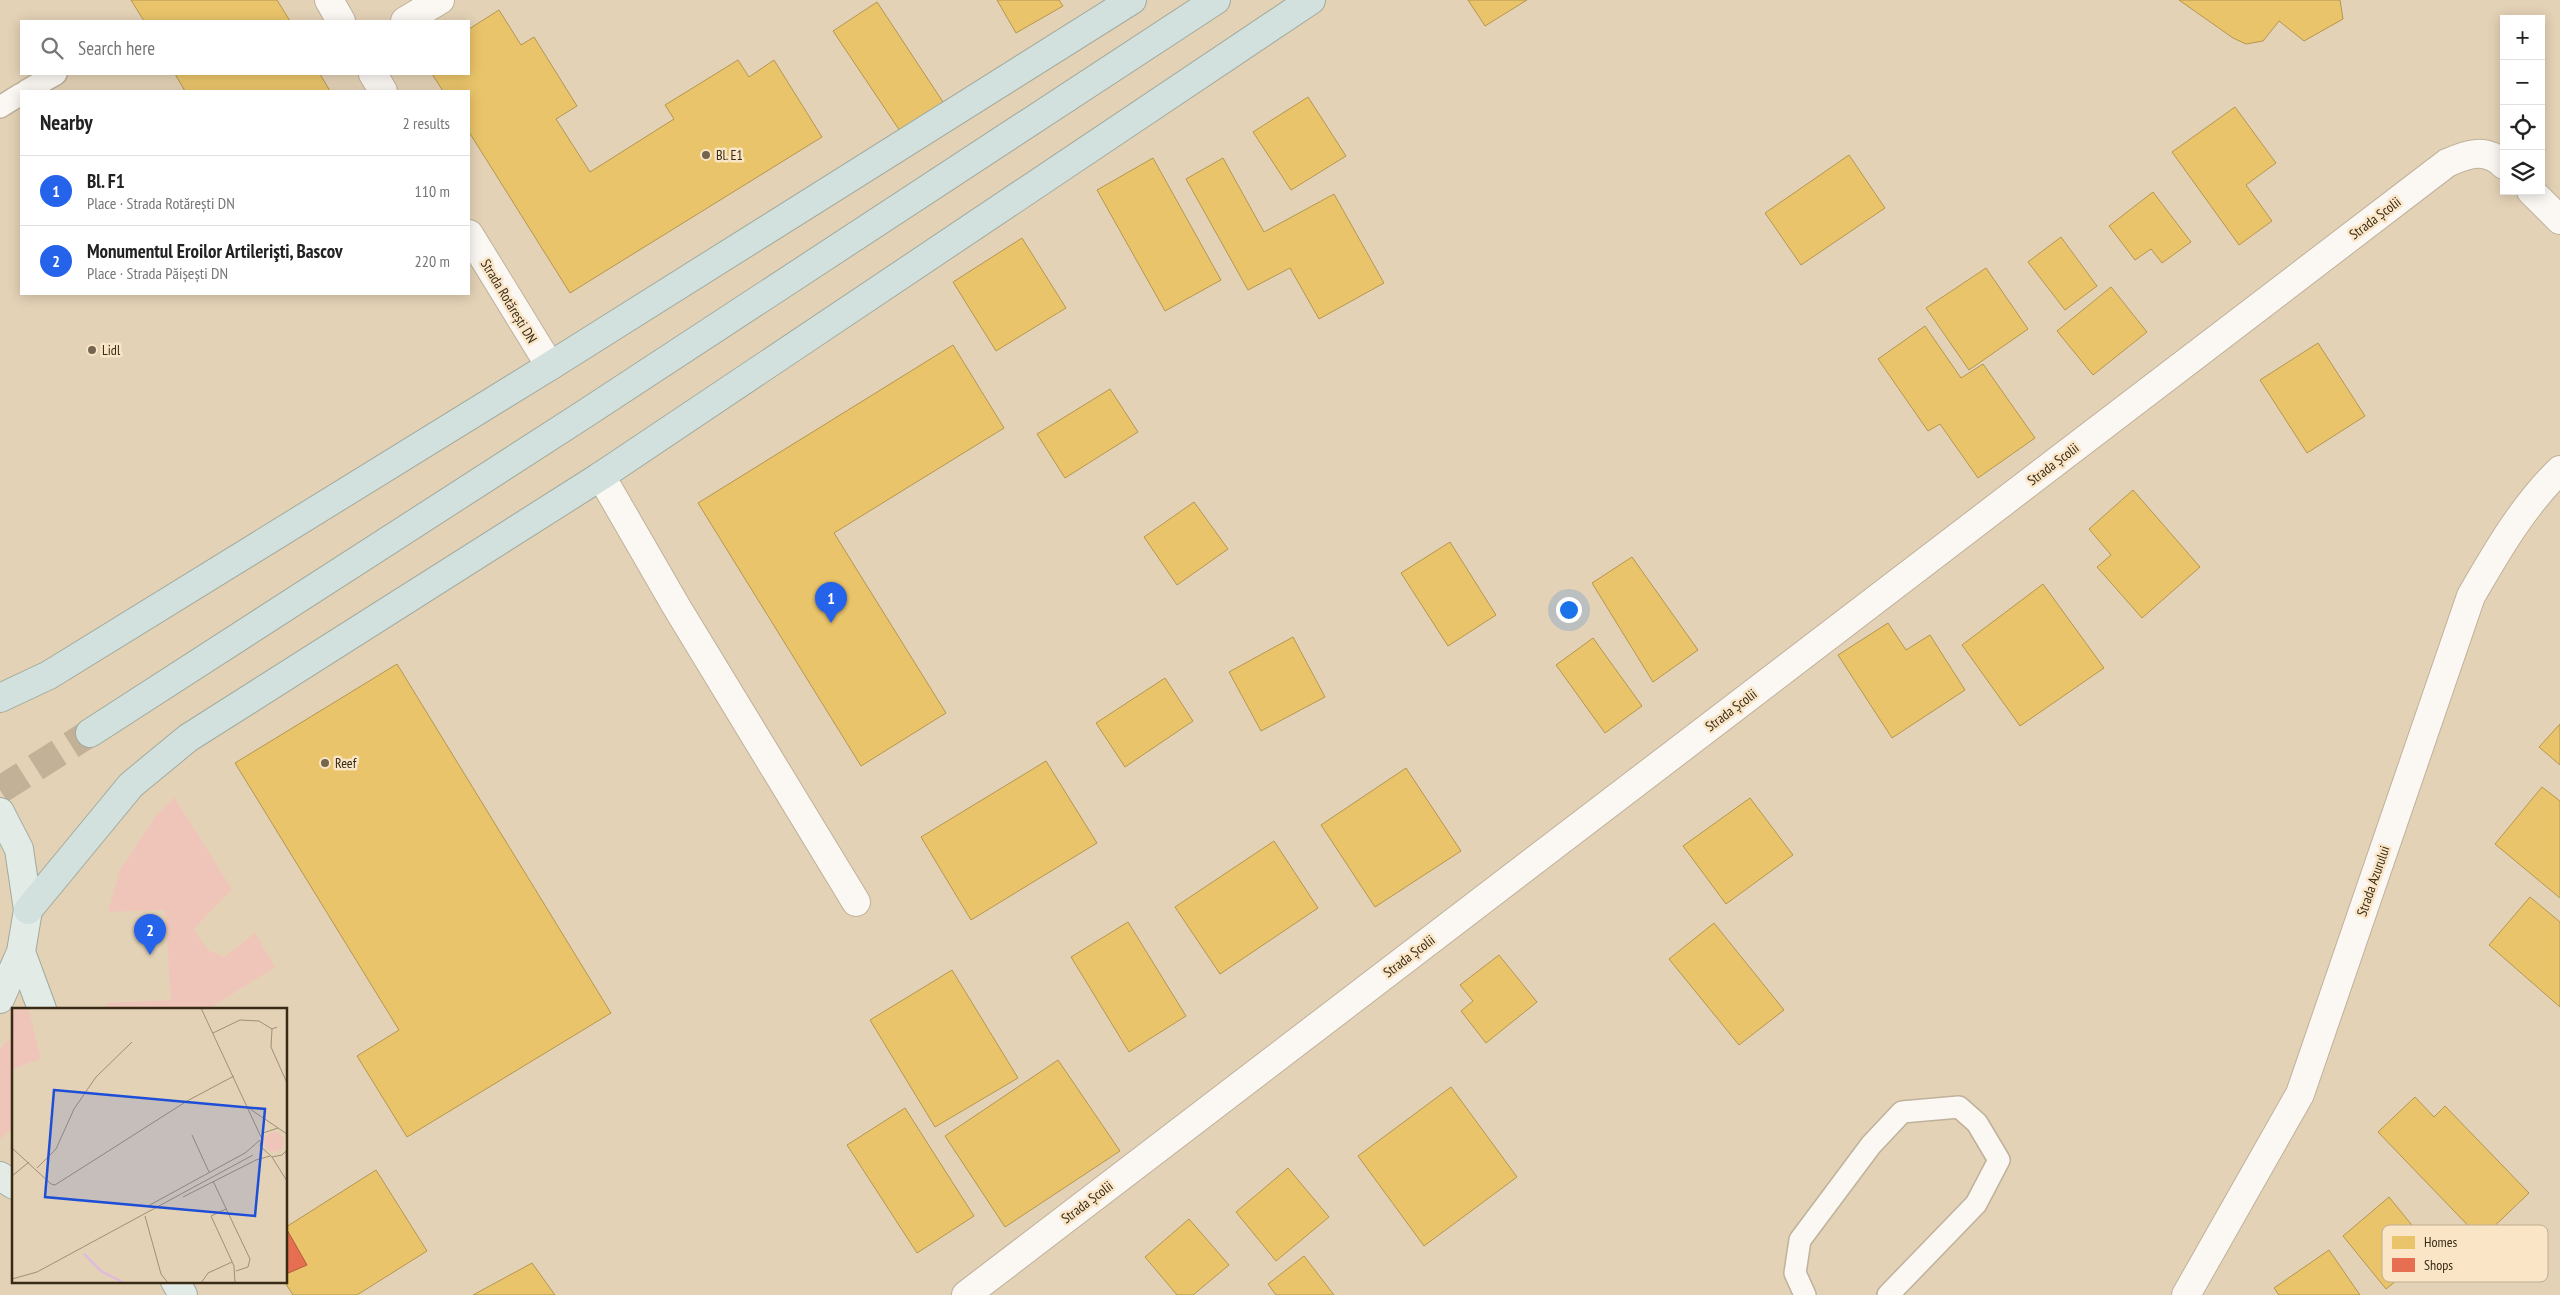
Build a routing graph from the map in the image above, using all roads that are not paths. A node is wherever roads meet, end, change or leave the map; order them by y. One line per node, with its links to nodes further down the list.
1 (329, 0): 6 (street)
2 (440, 0): 7 (street)
3 (1132, 0): 18 (highway)
4 (1216, 0): 22 (highway)
5 (1311, 0): 20 (highway)
6 (341, 20)
7 (407, 20)
8 (54, 75): 10 (lane)
9 (374, 75): 11 (street)
10 (28, 90)
11 (382, 90)
12 (20, 95): 13 (lane)
13 (0, 107)
14 (2500, 161): 33 (street, Strada Școlii)
15 (2535, 195): 16 (street)
16 (2560, 220)
17 (470, 236): 18 (street, Strada Rotărești DN)
18 (550, 366): 21 (highway)
19 (2560, 470): 36 (street, Strada Azurului)
20 (601, 476): 24 (street); 25 (highway)
21 (0, 698)
22 (90, 733)
23 (0, 812): 25 (main road)
24 (856, 902)
25 (28, 910): 26 (main road)
26 (21, 952): 27 (main road); 28 (main road)
27 (0, 999)
28 (42, 1008)
29 (0, 1176): 30 (main road)
30 (12, 1184)
31 (176, 1282): 32 (main road)
32 (183, 1295)
33 (966, 1295)
34 (1804, 1295): 35 (lane)
35 (1888, 1295)
36 (2186, 1295)

